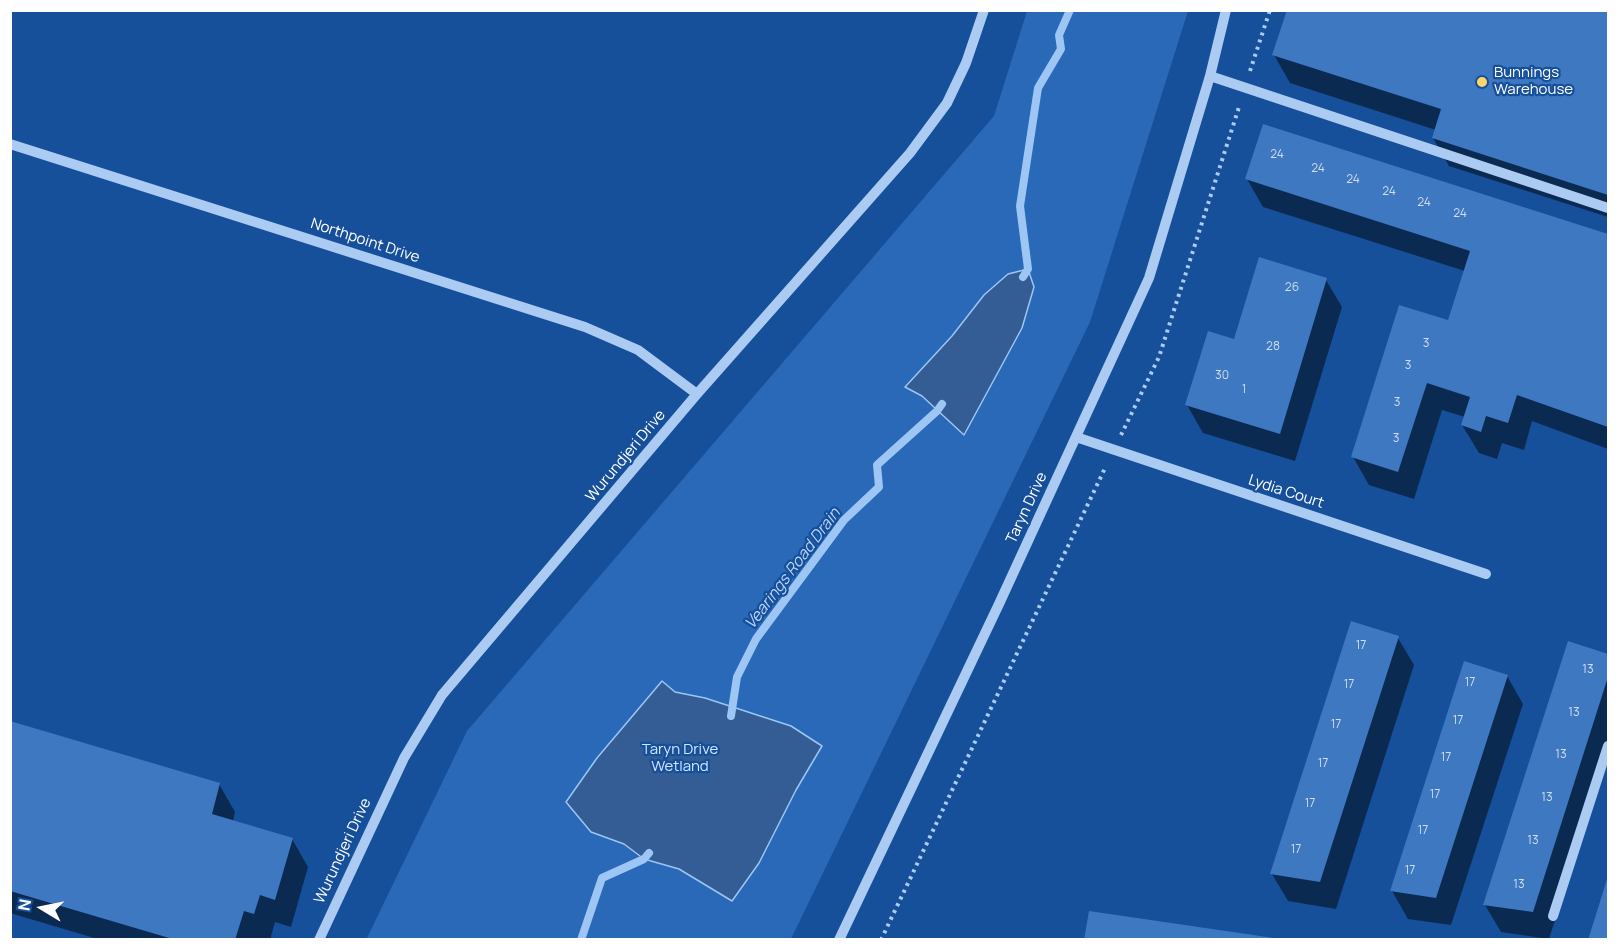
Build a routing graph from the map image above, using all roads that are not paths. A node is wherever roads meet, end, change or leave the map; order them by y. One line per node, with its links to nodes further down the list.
1 (984, 10): 7 (street, Wurundjeri Drive)
2 (1226, 10): 4 (street, Taryn Drive)
3 (1234, 10): 4 (street, Taryn Drive)
4 (1210, 76): 6 (street); 8 (street, Taryn Drive)
5 (10, 144): 7 (street, Northpoint Drive)
6 (1608, 208)
7 (697, 394): 12 (street, Wurundjeri Drive)
8 (1076, 437): 9 (street, Lydia Court); 13 (street, Taryn Drive)
9 (1486, 574)
10 (1608, 746): 11 (street)
11 (1553, 916)
12 (319, 939)
13 (839, 939)

